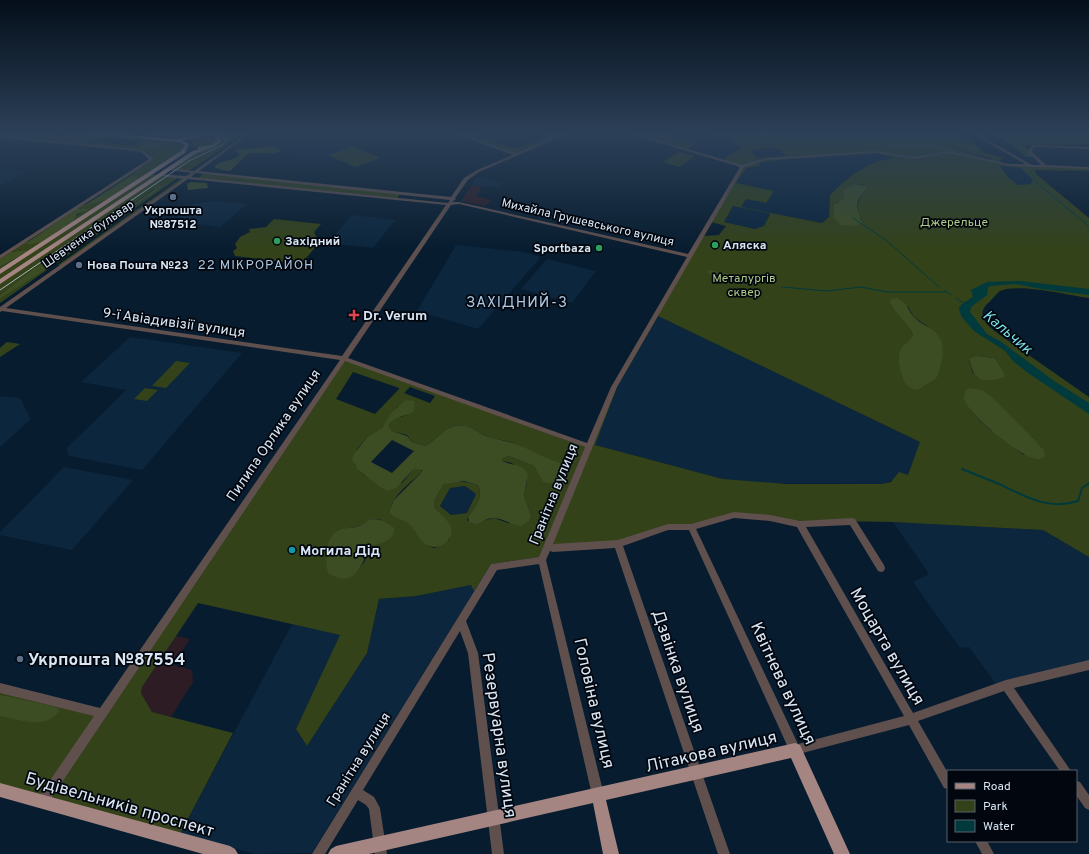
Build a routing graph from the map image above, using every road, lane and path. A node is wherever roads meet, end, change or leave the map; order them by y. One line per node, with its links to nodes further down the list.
1 (132, 172): 15 (street)
2 (156, 172): 8 (main road, Михайла Грушевського вулиця)
3 (158, 172): 18 (main road, Шевченка бульвар)
4 (163, 172): 9 (street, Михайла Грушевського вулиця)
5 (192, 172): 9 (street, Шевченка бульвар); 10 (street)
6 (478, 172): 11 (street, Пилипа Орлика вулиця)
7 (739, 172): 16 (street, Гранітна вулиця)
8 (149, 174): 17 (main road, Шевченка бульвар)
9 (184, 177): 12 (street, Михайла Грушевського вулиця); 19 (street, Шевченка бульвар)
10 (403, 192): 11 (street); 12 (street)
11 (452, 197): 13 (street, Михайла Грушевського вулиця); 14 (street, Пилипа Орлика вулиця)
12 (398, 199): 14 (street, Михайла Грушевського вулиця)
13 (459, 203): 14 (street, Михайла Грушевського вулиця); 16 (street, Михайла Грушевського вулиця)
14 (448, 204): 20 (street, Пилипа Орлика вулиця)
15 (0, 256)
16 (689, 256): 21 (street, Гранітна вулиця)
17 (0, 272)
18 (0, 282)
19 (0, 308): 20 (street, 9-ї Авіадивізії вулиця)
20 (343, 358): 21 (street, 9-ї Авіадивізії вулиця); 32 (street, Пилипа Орлика вулиця)
21 (589, 446): 25 (street, Гранітна вулиця)
22 (800, 524): 23 (street); 27 (street); 33 (street, Моцарта вулиця)
23 (691, 527): 24 (street); 34 (street, Квітнева вулиця)
24 (618, 544): 25 (street); 36 (street, Дзвінка вулиця)
25 (548, 546): 26 (street, Гранітна вулиця)
26 (542, 560): 28 (street, Гранітна вулиця); 41 (street, Головіна вулиця)
27 (881, 568)
28 (460, 622): 40 (street, Гранітна вулиця); 44 (street, Резервуарна вулиця)
29 (1089, 665): 30 (street, Літакова вулиця)
30 (1006, 685): 33 (street, Літакова вулиця); 35 (street)
31 (0, 688): 32 (street)
32 (102, 713): 42 (street, Пилипа Орлика вулиця)
33 (910, 719): 34 (street, Літакова вулиця); 37 (street, Моцарта вулиця)
34 (795, 750): 36 (main road, Літакова вулиця); 53 (main road, Квітнева вулиця)
35 (1065, 770)
36 (696, 773): 41 (main road, Літакова вулиця); 52 (street, Дзвінка вулиця)
37 (947, 782)
38 (1077, 787): 43 (street)
39 (0, 790): 42 (main road, Будівельників проспект)
40 (356, 792): 46 (street); 48 (street, Гранітна вулиця)
41 (598, 795): 44 (main road, Літакова вулиця); 51 (main road, Головіна вулиця)
42 (42, 802): 47 (main road, Будівельників проспект)
43 (1089, 804)
44 (494, 818): 46 (main road, Літакова вулиця); 50 (street, Резервуарна вулиця)
45 (982, 842): 54 (street)
46 (381, 849): 49 (main road, Літакова вулиця)
47 (230, 854)
48 (318, 854)
49 (336, 854)
50 (498, 854)
51 (611, 854)
52 (724, 854)
53 (842, 854)
54 (988, 854)

